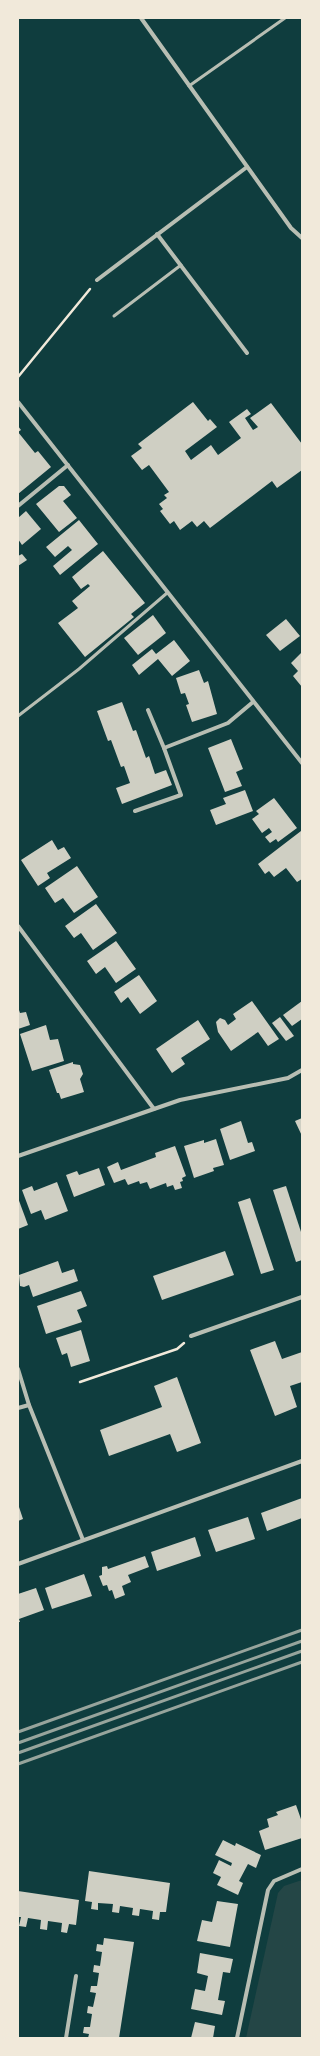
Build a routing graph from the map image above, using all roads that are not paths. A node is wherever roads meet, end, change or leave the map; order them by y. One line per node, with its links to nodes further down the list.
1 (141, 18): 3 (street)
2 (285, 18): 3 (lane)
3 (189, 86): 4 (street)
4 (247, 167): 5 (street); 6 (street)
5 (158, 234): 7 (street); 8 (street)
6 (302, 238)
7 (181, 265): 9 (lane); 10 (street)
8 (97, 280)
9 (114, 316)
10 (247, 353)
11 (18, 402): 12 (street)
12 (68, 466): 13 (street); 14 (street)
13 (18, 506)
14 (167, 593): 15 (street); 17 (lane)
15 (252, 702): 18 (street); 19 (street)
16 (148, 710): 18 (street)
17 (18, 716)
18 (164, 748): 20 (street)
19 (302, 763)
20 (135, 811)
21 (18, 926): 23 (street)
22 (302, 1070): 23 (street)
23 (154, 1109): 24 (street)
24 (18, 1156)
25 (302, 1297): 26 (street)
26 (191, 1336)
27 (18, 1369): 28 (street)
28 (29, 1405): 29 (street); 31 (street)
29 (18, 1408)
30 (302, 1461): 31 (street)
31 (83, 1540): 32 (street)
32 (18, 1564)
33 (302, 1869): 36 (street)
34 (76, 1976): 35 (street)
35 (66, 2038)
36 (237, 2038)

